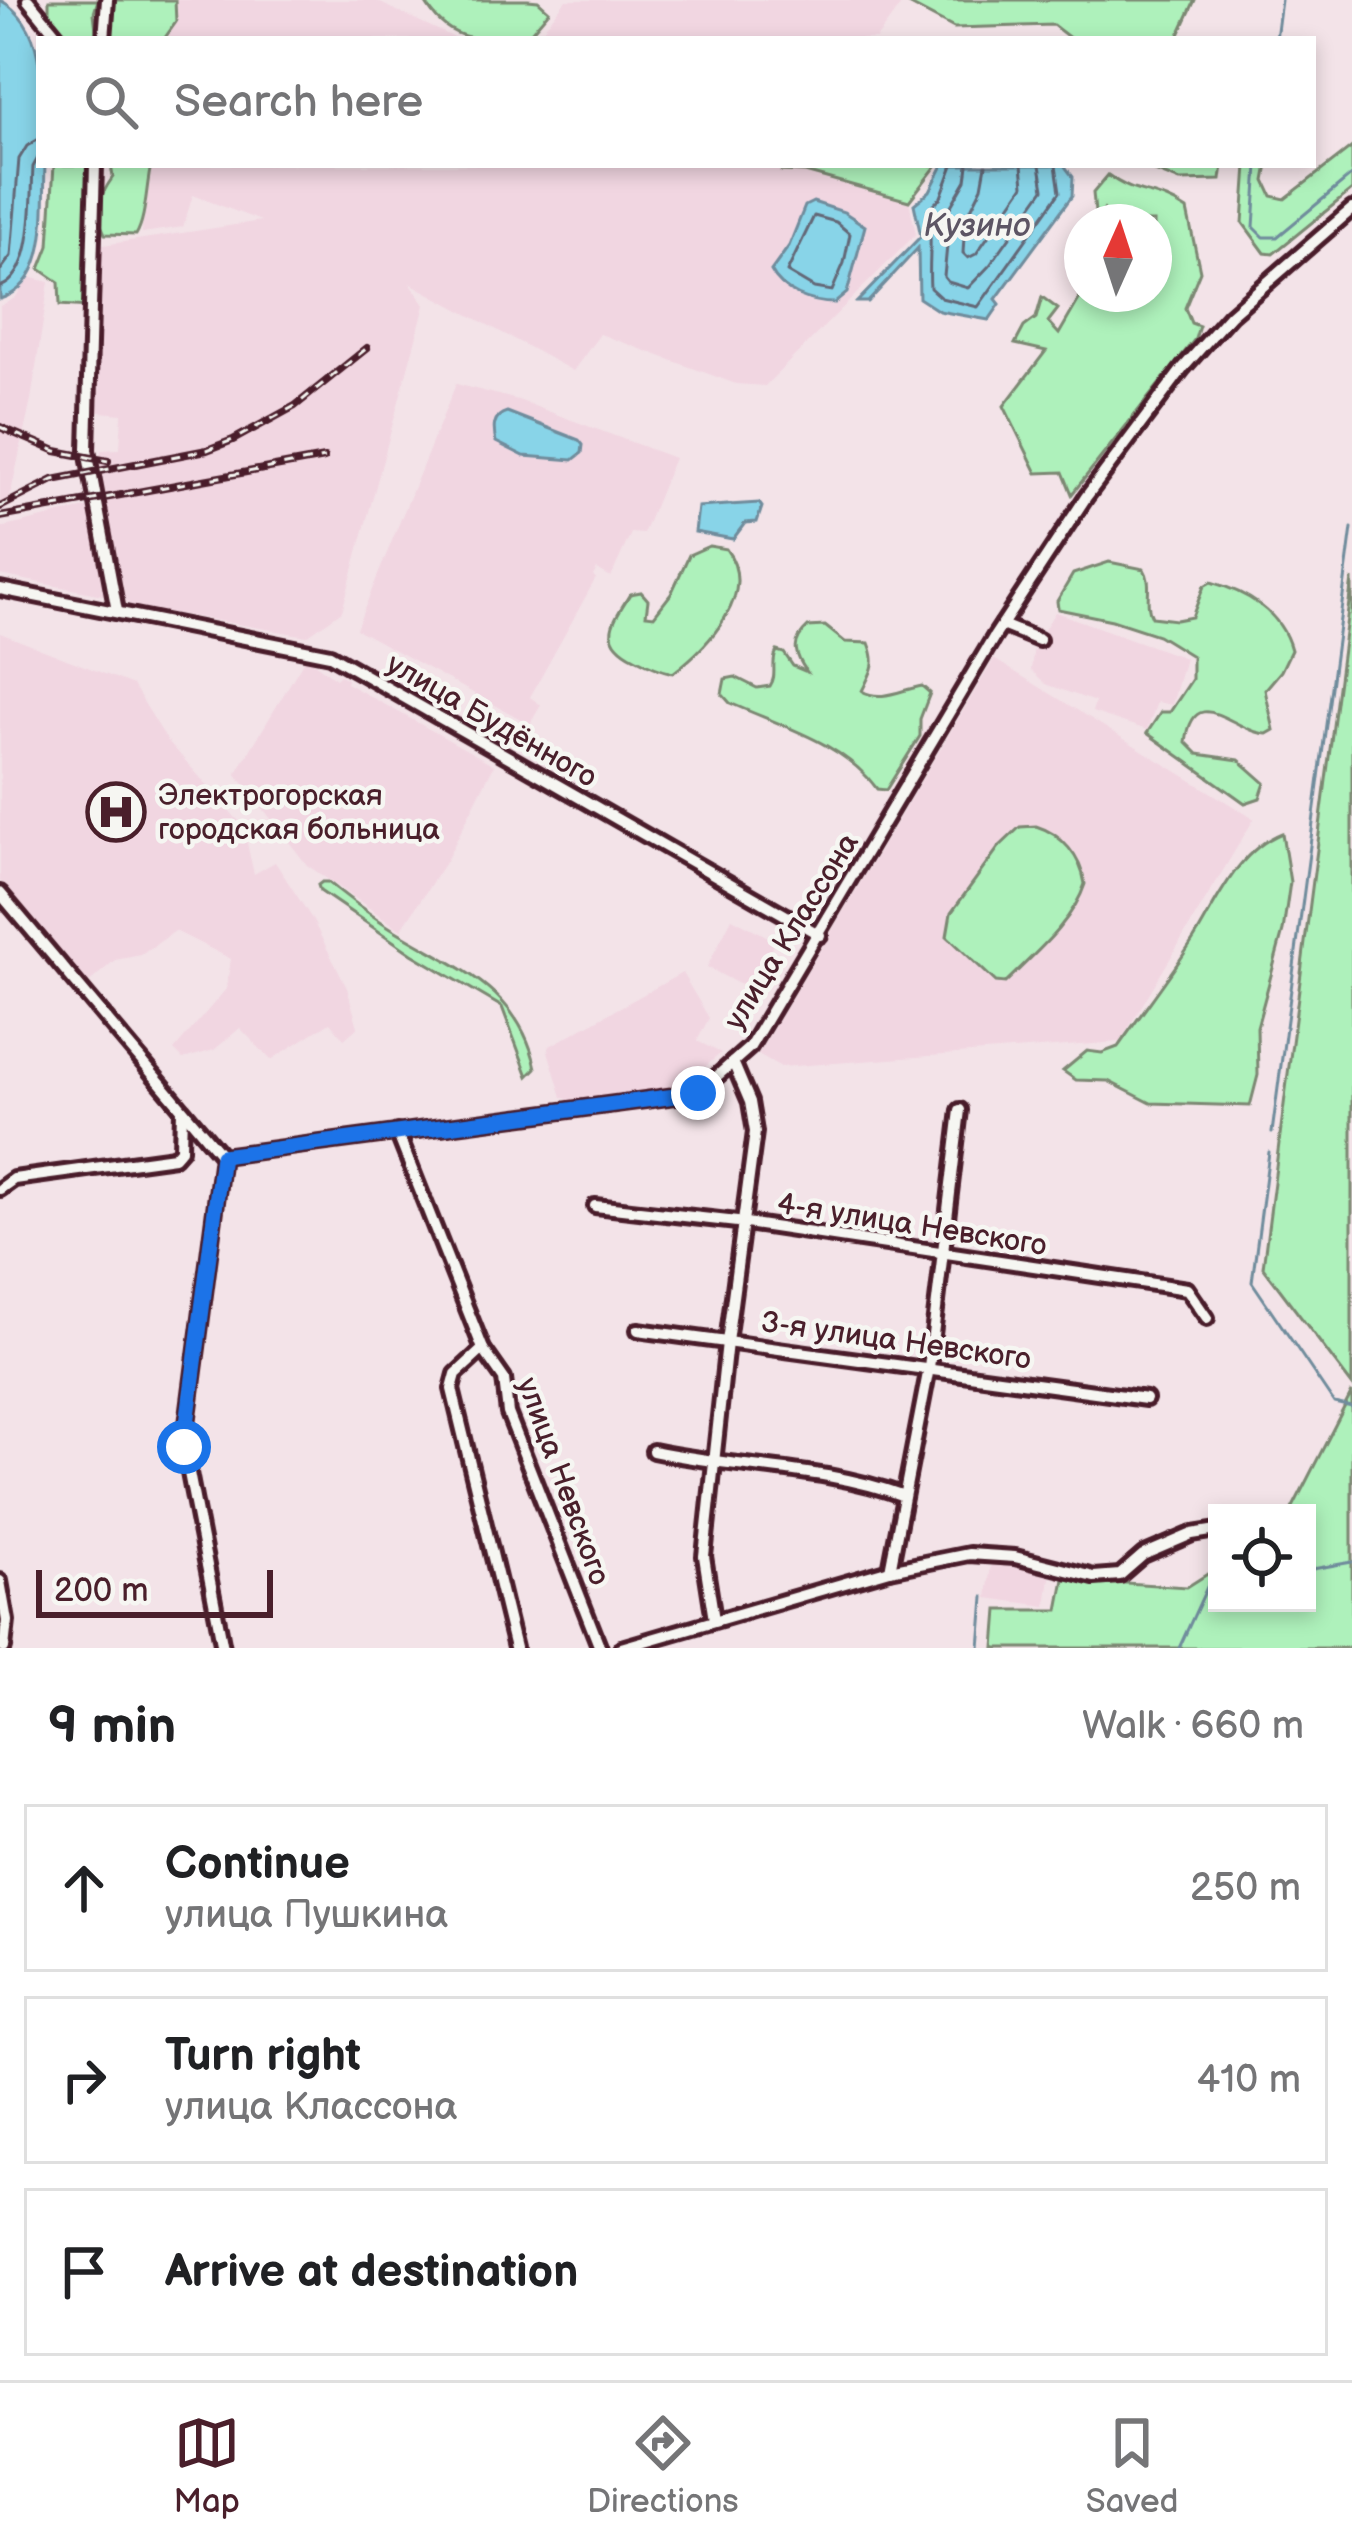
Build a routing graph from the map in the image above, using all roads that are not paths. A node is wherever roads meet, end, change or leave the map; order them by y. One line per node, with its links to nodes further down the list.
1 (28, 0): 3 (street)
2 (107, 0): 4 (street)
3 (58, 36)
4 (104, 36)
5 (95, 168): 8 (street)
6 (1352, 209): 9 (street, улица Классона)
7 (0, 589): 8 (street, улица Будённого)
8 (117, 611): 12 (street, улица Будённого)
9 (1002, 625): 10 (street); 12 (street, улица Классона)
10 (1040, 640)
11 (0, 893): 14 (street)
12 (820, 935): 13 (street, улица Классона)
13 (733, 1062): 16 (street, улица Классона); 20 (street)
14 (182, 1110): 17 (street); 18 (street)
15 (960, 1110): 21 (street)
16 (397, 1132): 17 (street, улица Классона); 25 (street, улица Невского)
17 (222, 1156): 36 (street)
18 (0, 1189)
19 (595, 1205): 20 (street, 4-я улица Невского)
20 (746, 1223): 21 (street, 4-я улица Невского); 24 (street)
21 (943, 1253): 22 (street, 4-я улица Невского); 26 (street)
22 (1207, 1318)
23 (638, 1330): 24 (street, 3-я улица Невского)
24 (727, 1342): 26 (street, 3-я улица Невского); 29 (street)
25 (483, 1348): 37 (street); 38 (street, улица Невского)
26 (929, 1368): 27 (street, 3-я улица Невского); 30 (street)
27 (1146, 1399)
28 (652, 1451): 29 (street)
29 (715, 1464): 30 (street); 34 (street)
30 (904, 1496): 32 (street)
31 (1208, 1531): 32 (street)
32 (890, 1570): 34 (street)
33 (0, 1581): 35 (street)
34 (714, 1620): 39 (street)
35 (4, 1648)
36 (223, 1648)
37 (515, 1648)
38 (600, 1648)
39 (621, 1648)

